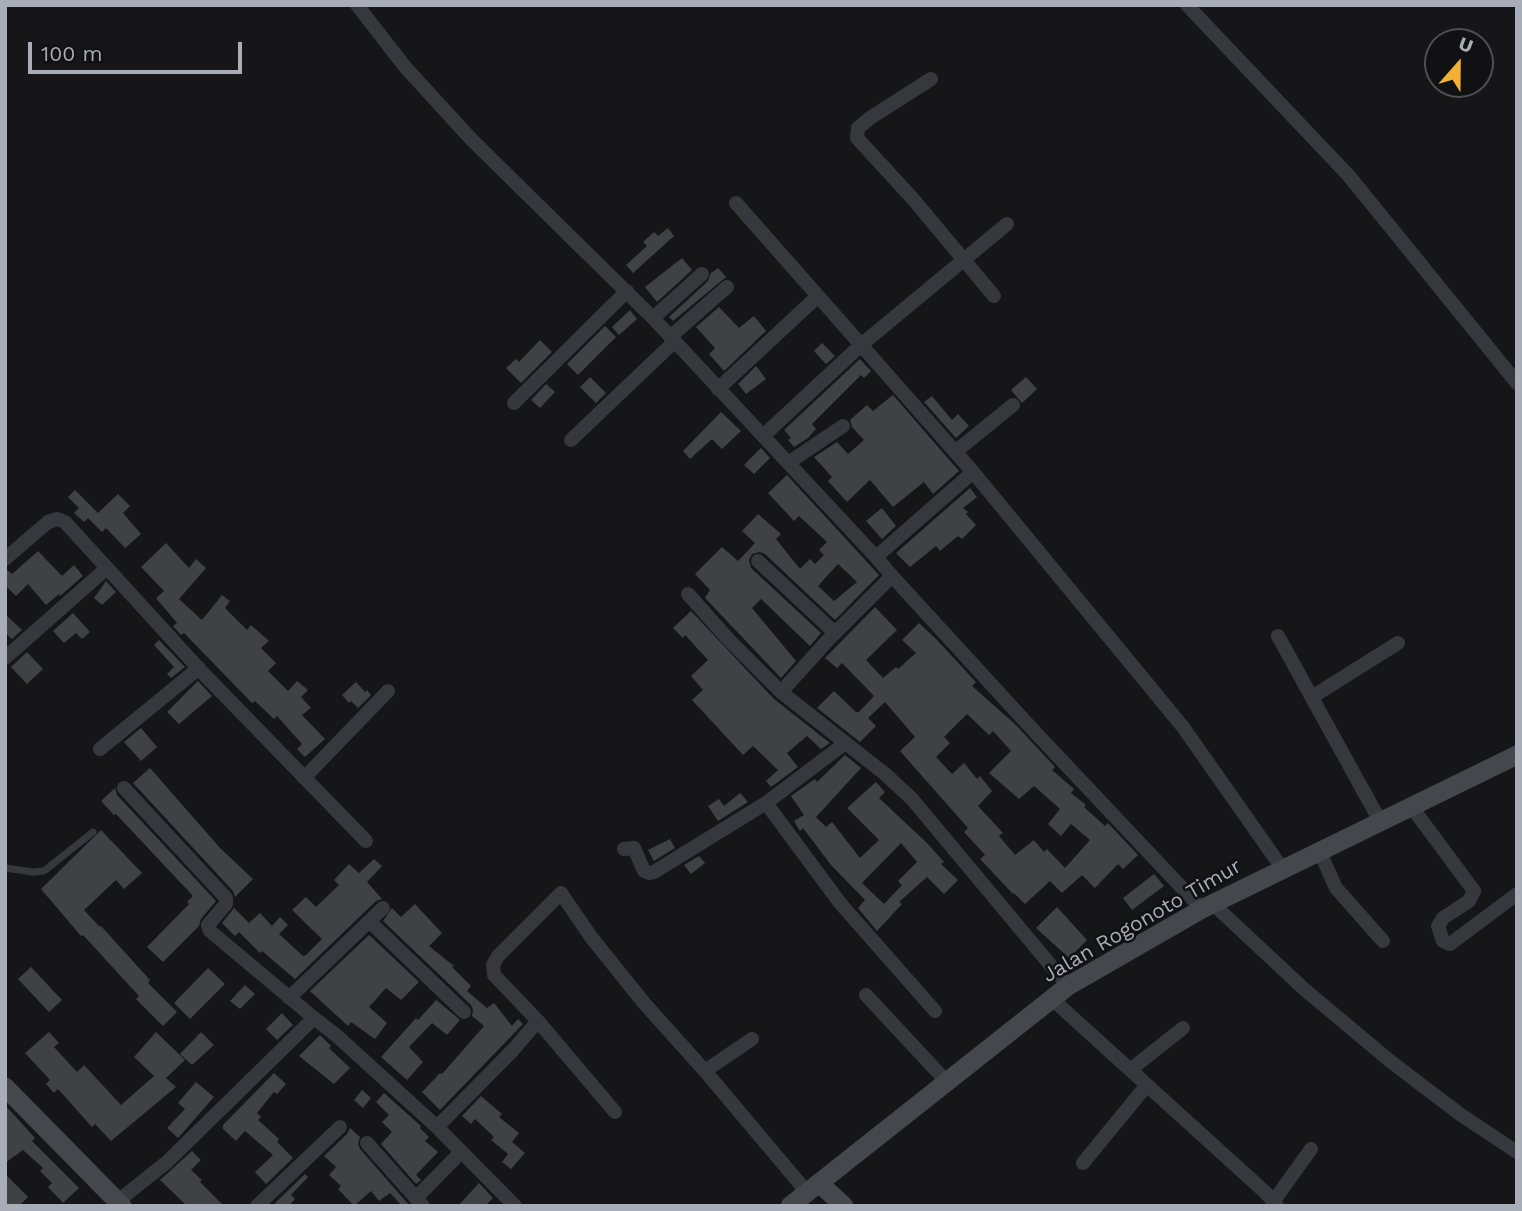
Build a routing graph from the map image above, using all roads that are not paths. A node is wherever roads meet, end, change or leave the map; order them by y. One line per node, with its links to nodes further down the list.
1 (356, 5): 9 (street)
2 (1187, 5): 15 (street)
3 (931, 79): 6 (street)
4 (736, 202): 10 (street)
5 (1007, 224): 6 (street)
6 (964, 259): 11 (street); 14 (street)
7 (702, 274): 12 (street)
8 (727, 287): 13 (street)
9 (627, 291): 12 (street); 17 (street)
10 (818, 296): 14 (street); 16 (street)
11 (994, 296)
12 (653, 318): 13 (street)
13 (672, 340): 16 (street); 21 (street)
14 (862, 345): 20 (street); 22 (street)
15 (1517, 383)
16 (718, 389): 20 (street)
17 (514, 403)
18 (1013, 405): 22 (street)
19 (843, 426): 23 (street)
20 (763, 436): 23 (street)
21 (571, 440)
22 (955, 452): 24 (street)
23 (788, 463): 25 (street)
24 (973, 472): 25 (street); 52 (street)
25 (876, 557): 29 (street)
26 (5, 559): 28 (street)
27 (758, 561): 31 (street)
28 (107, 568): 34 (street); 35 (street)
29 (892, 576): 31 (street); 54 (street)
30 (688, 594): 37 (street)
31 (835, 633): 37 (street)
32 (1278, 636): 38 (street)
33 (1398, 643): 38 (street)
34 (5, 658)
35 (199, 668): 40 (street); 42 (street)
36 (388, 691): 42 (street)
37 (781, 692): 39 (street)
38 (1312, 697): 46 (street)
39 (844, 744): 44 (street); 58 (street)
40 (100, 749)
41 (1517, 755): 45 (street, Jalan Rogonoto Timur)
42 (304, 778): 48 (street)
43 (124, 788): 60 (street)
44 (766, 803): 49 (street); 62 (street)
45 (1411, 806): 46 (street, Jalan Rogonoto Timur); 53 (street)
46 (1380, 821): 50 (street, Jalan Rogonoto Timur)
47 (93, 832): 51 (lane)
48 (366, 841)
49 (624, 849)
50 (1319, 850): 52 (street, Jalan Rogonoto Timur); 57 (street)
51 (5, 868)
52 (1282, 868): 54 (street, Jalan Rogonoto Timur)
53 (1517, 894)
54 (1207, 906): 58 (street, Jalan Rogonoto Timur); 79 (street)
55 (383, 908): 56 (street)
56 (369, 921): 60 (street); 63 (street)
57 (1383, 941)
58 (1068, 986): 61 (street, Jalan Rogonoto Timur)
59 (866, 995): 70 (street)
60 (289, 998): 64 (street)
61 (1051, 998): 68 (street); 70 (street, Jalan Rogonoto Timur)
62 (935, 1011)
63 (464, 1012)
64 (314, 1018): 75 (street); 83 (street)
65 (538, 1021): 69 (street); 73 (street); 75 (street)
66 (1183, 1028): 68 (street)
67 (752, 1039): 69 (street)
68 (1130, 1070): 71 (street)
69 (705, 1071): 81 (street)
70 (946, 1081): 81 (street, Jalan Rogonoto Timur)
71 (1147, 1086): 80 (street); 85 (street)
72 (5, 1087): 83 (street)
73 (615, 1112)
74 (340, 1127): 86 (street)
75 (437, 1127): 78 (street)
76 (367, 1143): 82 (street)
77 (1311, 1149): 85 (street)
78 (461, 1152): 82 (street); 84 (street)
79 (1517, 1153)
80 (1083, 1163)
81 (812, 1187): 87 (street, Jalan Rogonoto Timur); 88 (street)
82 (419, 1202)
83 (114, 1203)
84 (510, 1204)
85 (1275, 1204)
86 (257, 1206)
87 (790, 1206)
88 (844, 1206)

